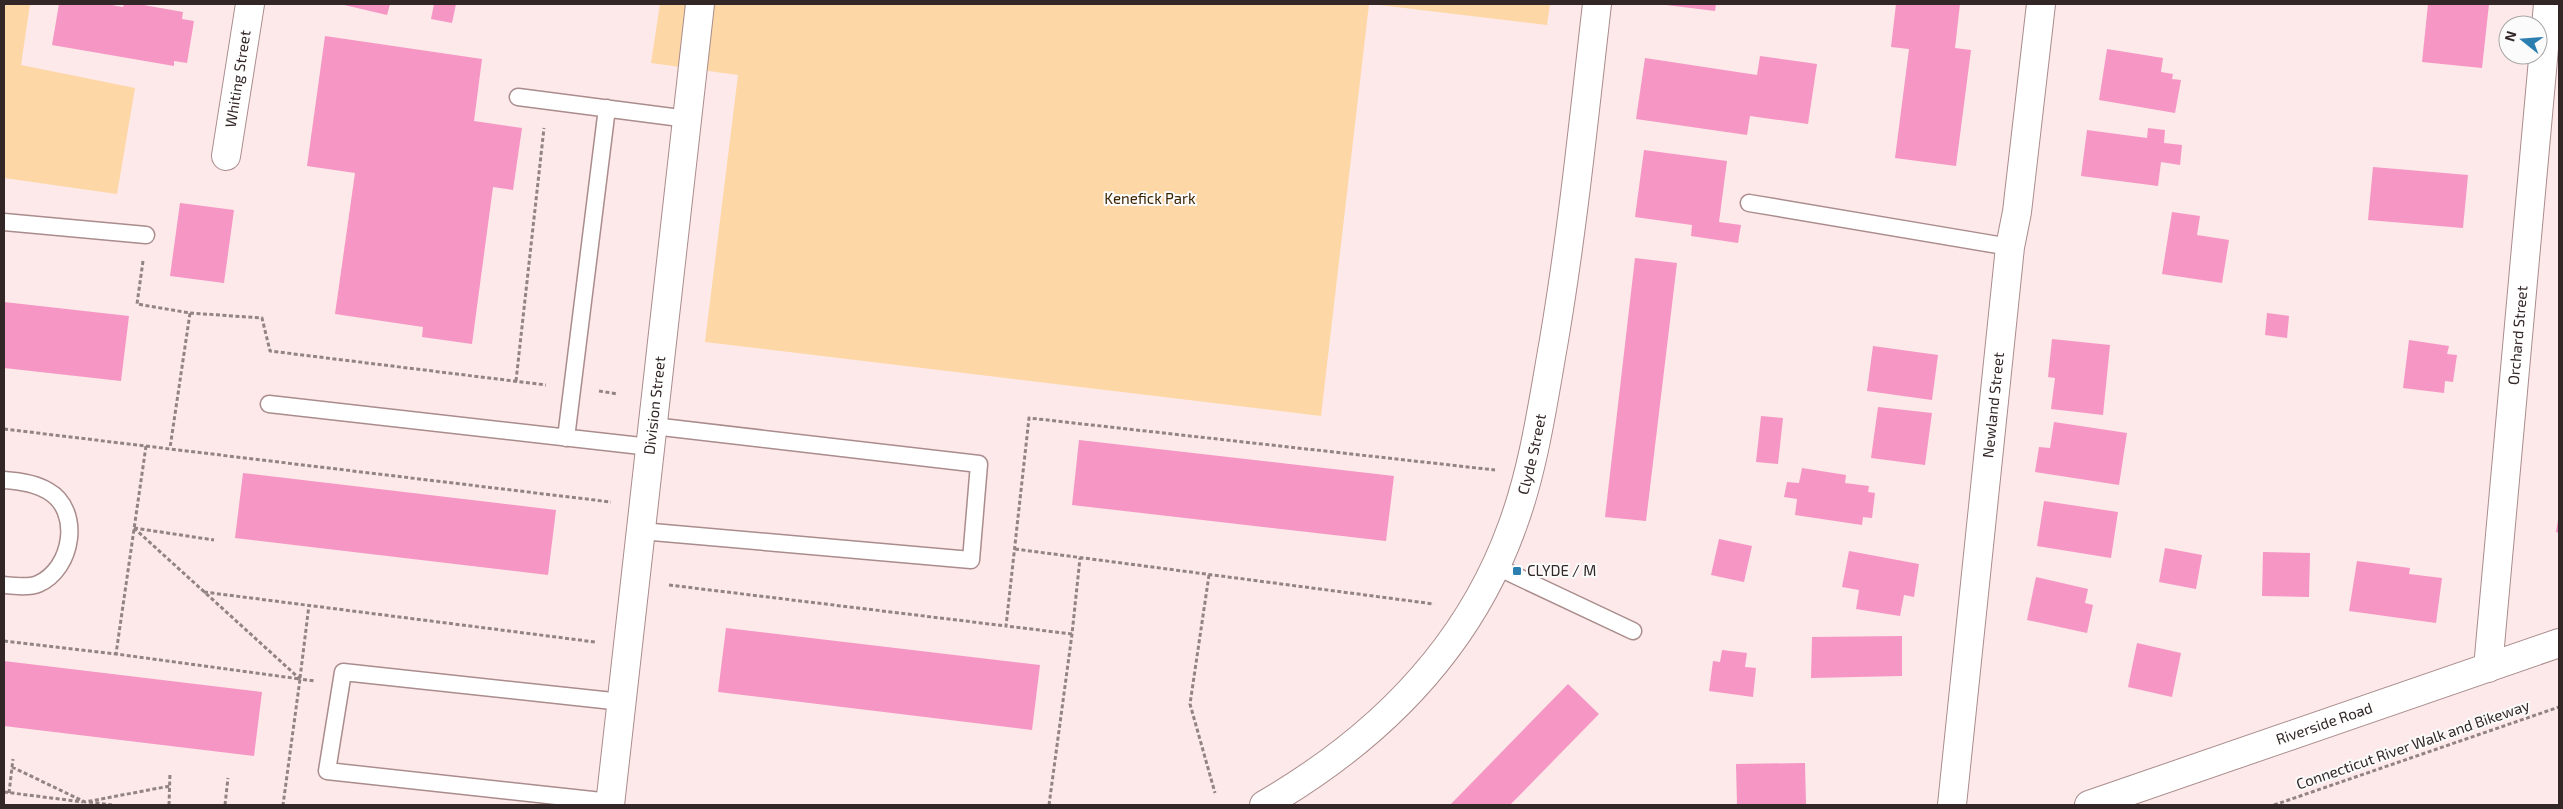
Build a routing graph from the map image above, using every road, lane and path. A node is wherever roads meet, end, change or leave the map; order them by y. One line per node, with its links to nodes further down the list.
1 (250, 4): 10 (street, Whiting Street)
2 (700, 4): 9 (street, Division Street)
3 (1597, 4): 32 (street, Clyde Street)
4 (2041, 4): 14 (street, Newland Street)
5 (2548, 4): 46 (street, Orchard Street)
6 (518, 97): 7 (lane)
7 (547, 100): 8 (lane); 16 (path)
8 (607, 108): 9 (lane); 17 (lane)
9 (688, 119): 21 (street, Division Street)
10 (226, 156)
11 (1749, 203): 14 (lane)
12 (4, 222): 13 (lane)
13 (146, 235): 15 (path)
14 (2010, 247): 66 (street, Newland Street)
15 (190, 313): 16 (path); 24 (path)
16 (516, 381): 17 (path)
17 (572, 388): 18 (path); 22 (lane)
18 (618, 394)
19 (269, 404): 22 (lane)
20 (4, 429): 23 (path)
21 (652, 437): 22 (lane); 27 (street, Division Street); 27 (lane)
22 (566, 438)
23 (146, 446): 24 (path); 28 (path)
24 (170, 448): 27 (path)
25 (1496, 470): 30 (path)
26 (4, 480): 34 (lane)
27 (643, 518): 44 (street, Division Street)
28 (134, 528): 29 (path); 36 (path); 45 (path)
29 (214, 540)
30 (1015, 549): 31 (path); 39 (path)
31 (1080, 558): 33 (path); 41 (path)
32 (1495, 566): 40 (lane); 65 (street, Clyde Street)
33 (1209, 575): 37 (path); 57 (path)
34 (4, 585)
35 (669, 585): 39 (path)
36 (204, 592): 38 (path); 47 (path)
37 (1434, 604)
38 (310, 605): 44 (path); 47 (path)
39 (1006, 626): 41 (path)
40 (1633, 631)
41 (1072, 634): 64 (path)
42 (4, 641): 45 (path)
43 (2559, 643): 46 (street, Riverside Road)
44 (628, 646): 48 (street, Division Street)
45 (116, 654): 47 (path)
46 (2488, 668): 67 (street, Riverside Road)
47 (300, 679): 63 (path)
48 (622, 702): 59 (street, Division Street); 59 (lane)
49 (2559, 707): 68 (path, Connecticut River Walk and Bikeway)
50 (14, 759): 51 (path)
51 (12, 767): 56 (path); 58 (path)
52 (170, 773): 54 (path)
53 (228, 778): 62 (path)
54 (170, 786): 58 (path); 61 (path)
55 (4, 792): 56 (path)
56 (9, 793): 58 (path)
57 (1215, 793)
58 (85, 802): 60 (path)
59 (610, 804)
60 (112, 805)
61 (169, 805)
62 (225, 805)
63 (283, 805)
64 (1049, 805)
65 (1264, 805)
66 (1952, 805)
67 (2089, 805)
68 (2274, 805)

